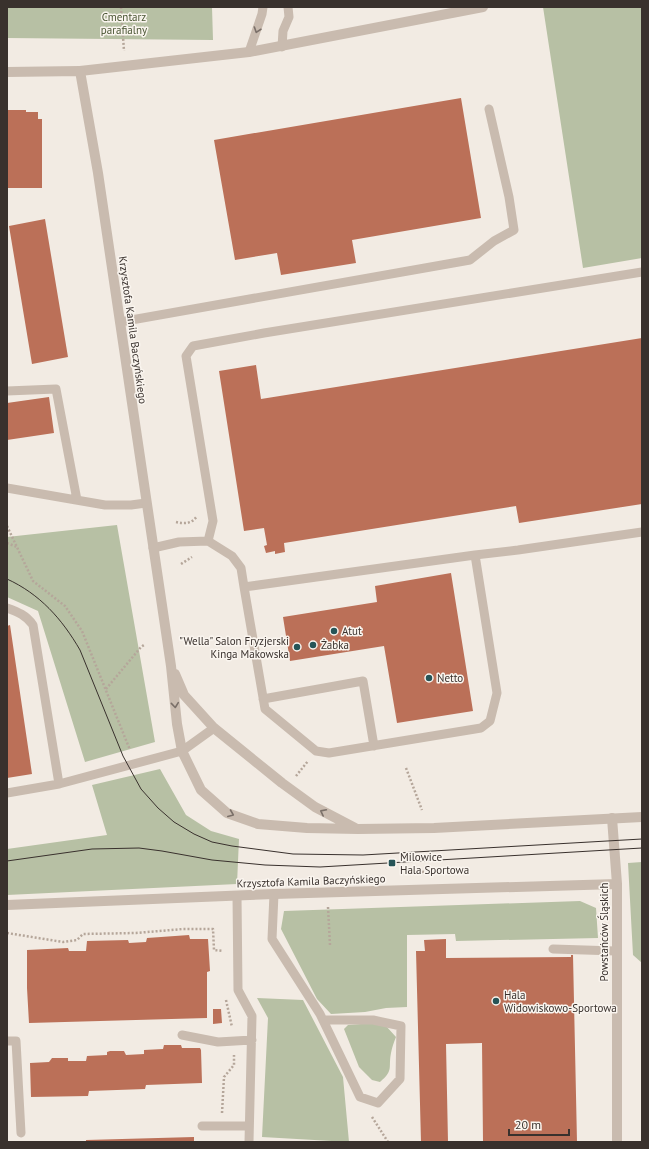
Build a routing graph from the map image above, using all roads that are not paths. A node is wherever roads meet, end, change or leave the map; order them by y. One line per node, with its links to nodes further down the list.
1 (262, 7): 5 (lane, one-way to 5)
2 (288, 7): 4 (lane)
3 (483, 7): 4 (street)
4 (282, 47): 5 (street)
5 (249, 52): 6 (street)
6 (80, 71): 7 (street); 10 (street, Krzysztofa Kamila Baczyńskiego)
7 (7, 72)
8 (489, 109): 10 (lane)
9 (642, 272): 16 (lane)
10 (120, 322): 14 (street, Krzysztofa Kamila Baczyńskiego)
11 (7, 391): 13 (lane)
12 (7, 488): 13 (lane)
13 (77, 500): 14 (lane)
14 (146, 503): 17 (street, Krzysztofa Kamila Baczyńskiego)
15 (642, 532): 18 (lane)
16 (208, 541): 17 (lane); 19 (lane)
17 (153, 548): 21 (street, Krzysztofa Kamila Baczyńskiego)
18 (475, 555): 19 (lane); 24 (lane)
19 (244, 587): 22 (lane)
20 (7, 608): 26 (lane)
21 (171, 666): 23 (street, Krzysztofa Kamila Baczyńskiego); 25 (street, Krzysztofa Kamila Baczyńskiego, one-way to 25)
22 (263, 699): 24 (lane); 24 (lane)
23 (214, 728): 25 (lane); 30 (street, Krzysztofa Kamila Baczyńskiego, one-way to 23)
24 (374, 746)
25 (182, 751): 26 (lane); 30 (street, Krzysztofa Kamila Baczyńskiego, one-way to 30)
26 (59, 784): 27 (lane)
27 (7, 793)
28 (642, 817): 29 (street, Krzysztofa Kamila Baczyńskiego)
29 (612, 818): 30 (street, Krzysztofa Kamila Baczyńskiego); 31 (street, Powstańców Śląskich)
30 (358, 829)
31 (617, 884): 32 (street, Krzysztofa Kamila Baczyńskiego); 36 (street, Powstańców Śląskich)
32 (274, 894): 33 (street, Krzysztofa Kamila Baczyńskiego); 37 (lane)
33 (237, 896): 34 (street, Krzysztofa Kamila Baczyńskiego); 39 (lane)
34 (7, 905)
35 (554, 949): 36 (lane)
36 (616, 951): 45 (street, Powstańców Śląskich)
37 (323, 1020): 37 (lane)
38 (182, 1036): 39 (lane)
39 (252, 1040): 42 (lane)
40 (7, 1041): 43 (lane)
41 (202, 1126): 42 (lane)
42 (249, 1126): 44 (lane)
43 (21, 1133)
44 (249, 1142)
45 (617, 1142)

